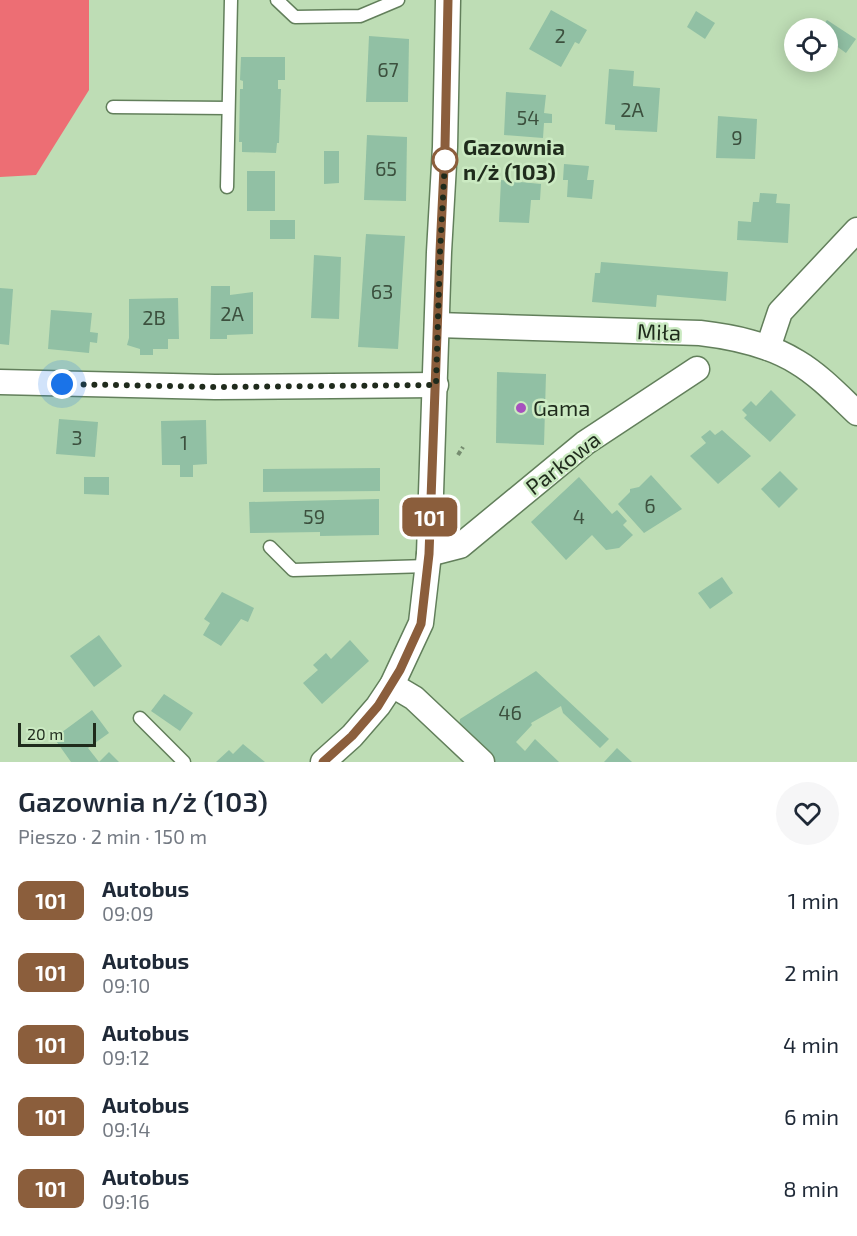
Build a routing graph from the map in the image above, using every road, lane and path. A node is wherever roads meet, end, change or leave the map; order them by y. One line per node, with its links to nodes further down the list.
1 (231, 0): 6 (lane)
2 (278, 0): 3 (lane)
3 (398, 0)
4 (448, 0): 9 (street)
5 (113, 107): 6 (lane)
6 (228, 108): 7 (lane)
7 (226, 188)
8 (857, 230): 10 (street)
9 (437, 325): 10 (street, Miła); 13 (street)
10 (768, 348): 14 (street, Miła)
11 (697, 369): 16 (street, Parkowa)
12 (0, 382): 13 (street)
13 (436, 385): 16 (street)
14 (857, 412)
15 (270, 547): 16 (lane)
16 (429, 560): 17 (street)
17 (392, 685): 20 (street); 21 (street)
18 (140, 718): 19 (lane)
19 (184, 762)
20 (323, 762)
21 (482, 762)

